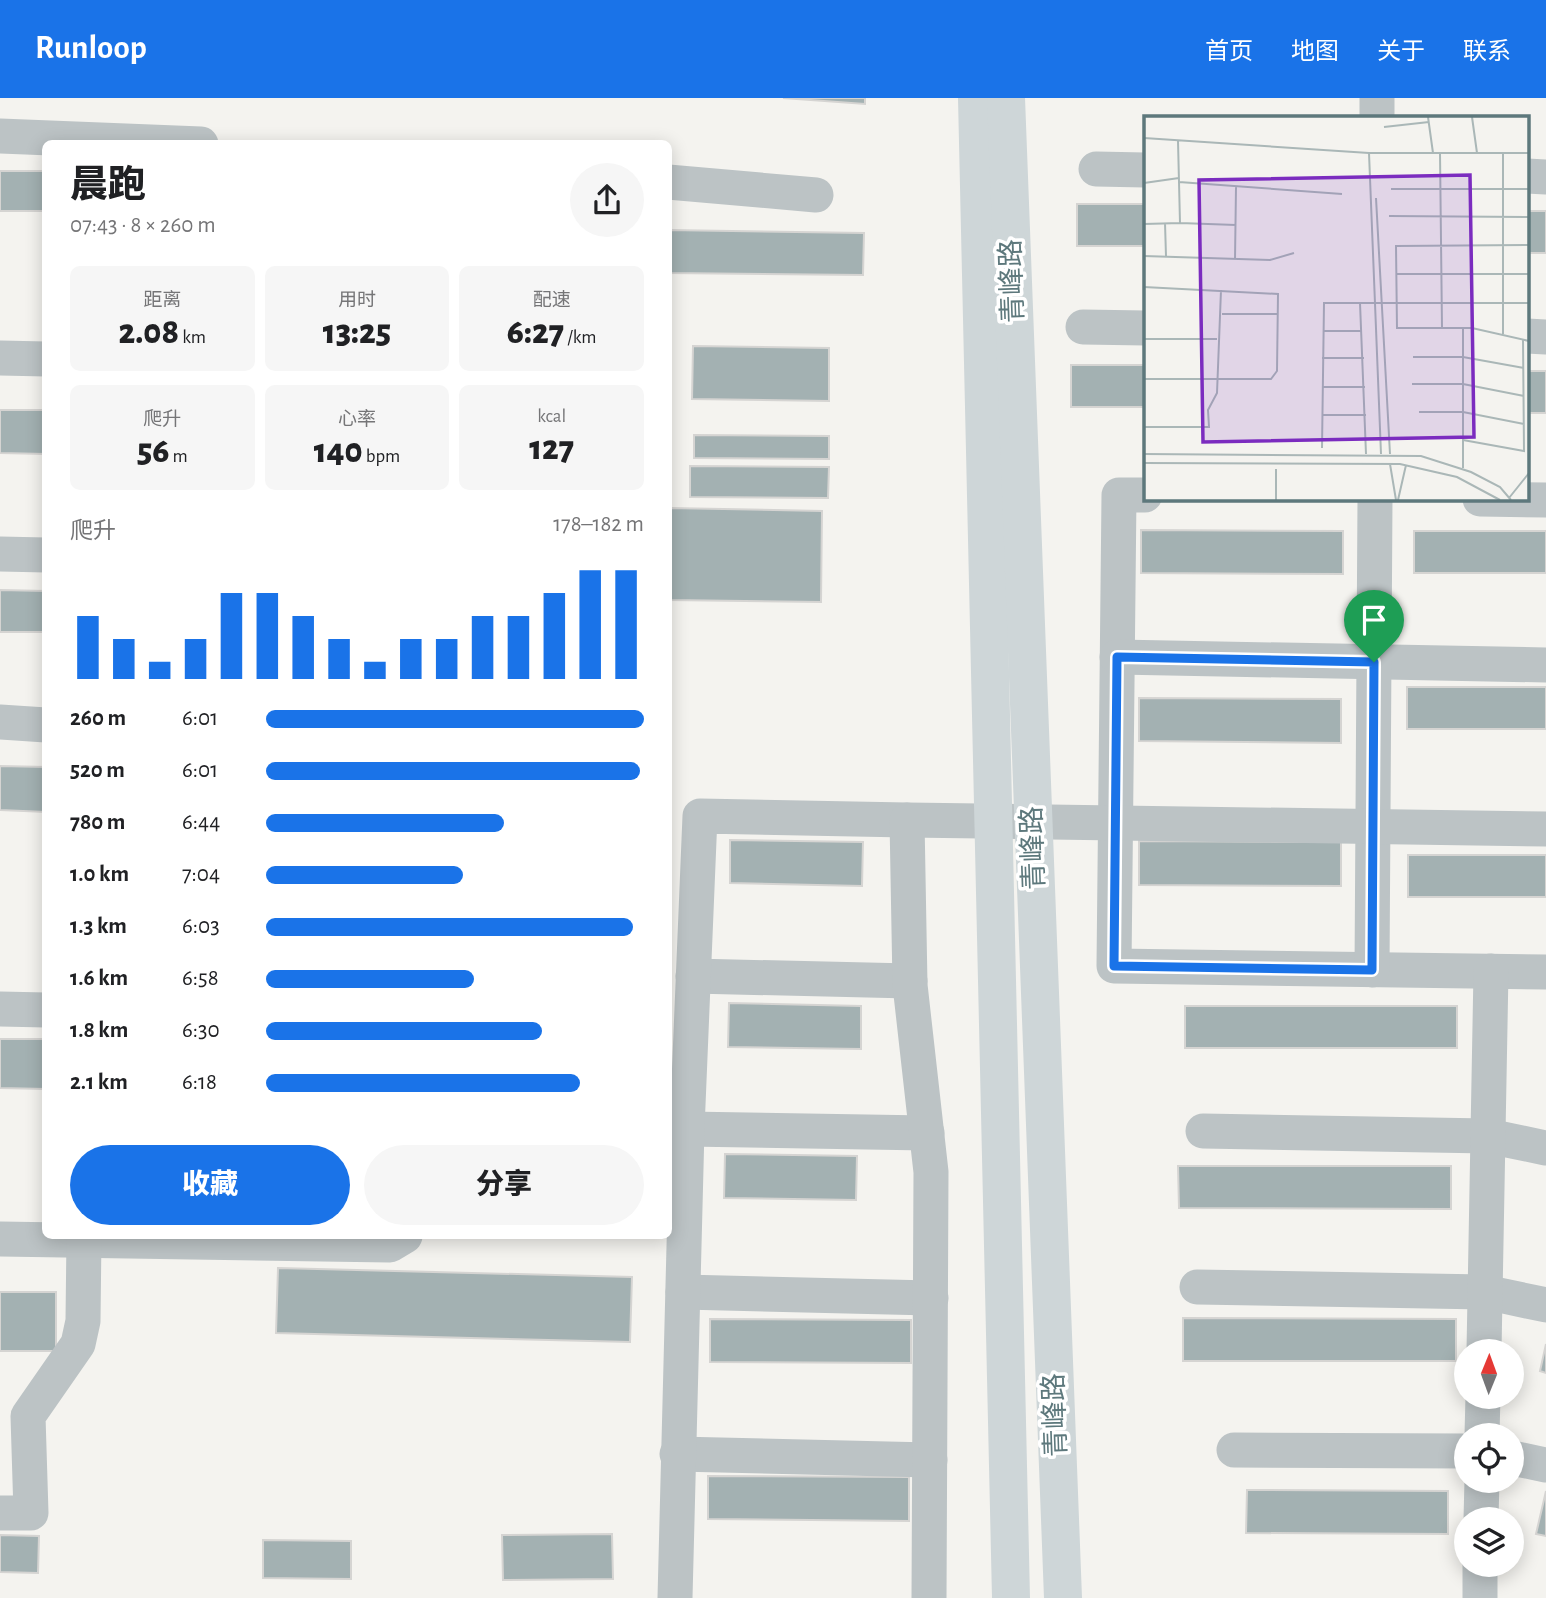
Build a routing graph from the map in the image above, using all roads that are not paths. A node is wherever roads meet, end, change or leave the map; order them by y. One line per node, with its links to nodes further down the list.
1 (977, 98): 67 (main road, 青峰路)
2 (1006, 98): 68 (main road, 青峰路)
3 (1377, 98): 4 (street)
4 (1377, 116)
5 (0, 136): 6 (street)
6 (100, 140)
7 (1096, 169): 8 (street)
8 (1144, 170)
9 (1528, 176): 10 (street)
10 (1546, 177)
11 (672, 182): 12 (street)
12 (816, 195)
13 (1083, 327): 14 (street)
14 (1144, 328)
15 (1528, 336): 16 (street)
16 (1546, 337)
17 (0, 358): 18 (street)
18 (42, 359)
19 (1144, 495): 25 (street)
20 (1375, 500): 26 (street)
21 (1528, 500): 22 (street)
22 (1546, 500)
23 (0, 554): 24 (street)
24 (42, 555)
25 (1117, 657): 26 (street); 31 (street)
26 (1374, 662): 27 (street); 32 (street)
27 (1546, 665)
28 (0, 722): 29 (street)
29 (42, 725)
30 (907, 820): 31 (street); 37 (street); 38 (street)
31 (1114, 822): 32 (street); 34 (street)
32 (1373, 826): 33 (street); 34 (street)
33 (1546, 829)
34 (1372, 970): 35 (street)
35 (1491, 971): 36 (street); 44 (street)
36 (1546, 972)
37 (693, 976): 38 (street); 41 (street)
38 (911, 981): 43 (street)
39 (0, 1009): 40 (street)
40 (42, 1010)
41 (687, 1129): 43 (street); 52 (street)
42 (1203, 1131): 44 (street)
43 (927, 1133): 54 (street)
44 (1488, 1136): 45 (street); 53 (street)
45 (1546, 1148)
46 (42, 1238): 47 (street)
47 (0, 1239)
48 (84, 1239): 63 (street)
49 (128, 1239): 50 (street)
50 (400, 1239)
51 (1197, 1287): 53 (street)
52 (683, 1292): 54 (street); 59 (street)
53 (1485, 1292): 55 (street); 56 (street)
54 (931, 1298): 60 (street)
55 (1546, 1305)
56 (1484, 1339)
57 (1234, 1450): 58 (street)
58 (1454, 1451)
59 (677, 1454): 60 (street); 65 (street)
60 (930, 1460): 66 (street)
61 (1524, 1460): 62 (street)
62 (1546, 1465)
63 (0, 1513)
64 (1480, 1577): 69 (street)
65 (675, 1598)
66 (929, 1598)
67 (1011, 1598)
68 (1063, 1598)
69 (1480, 1598)

